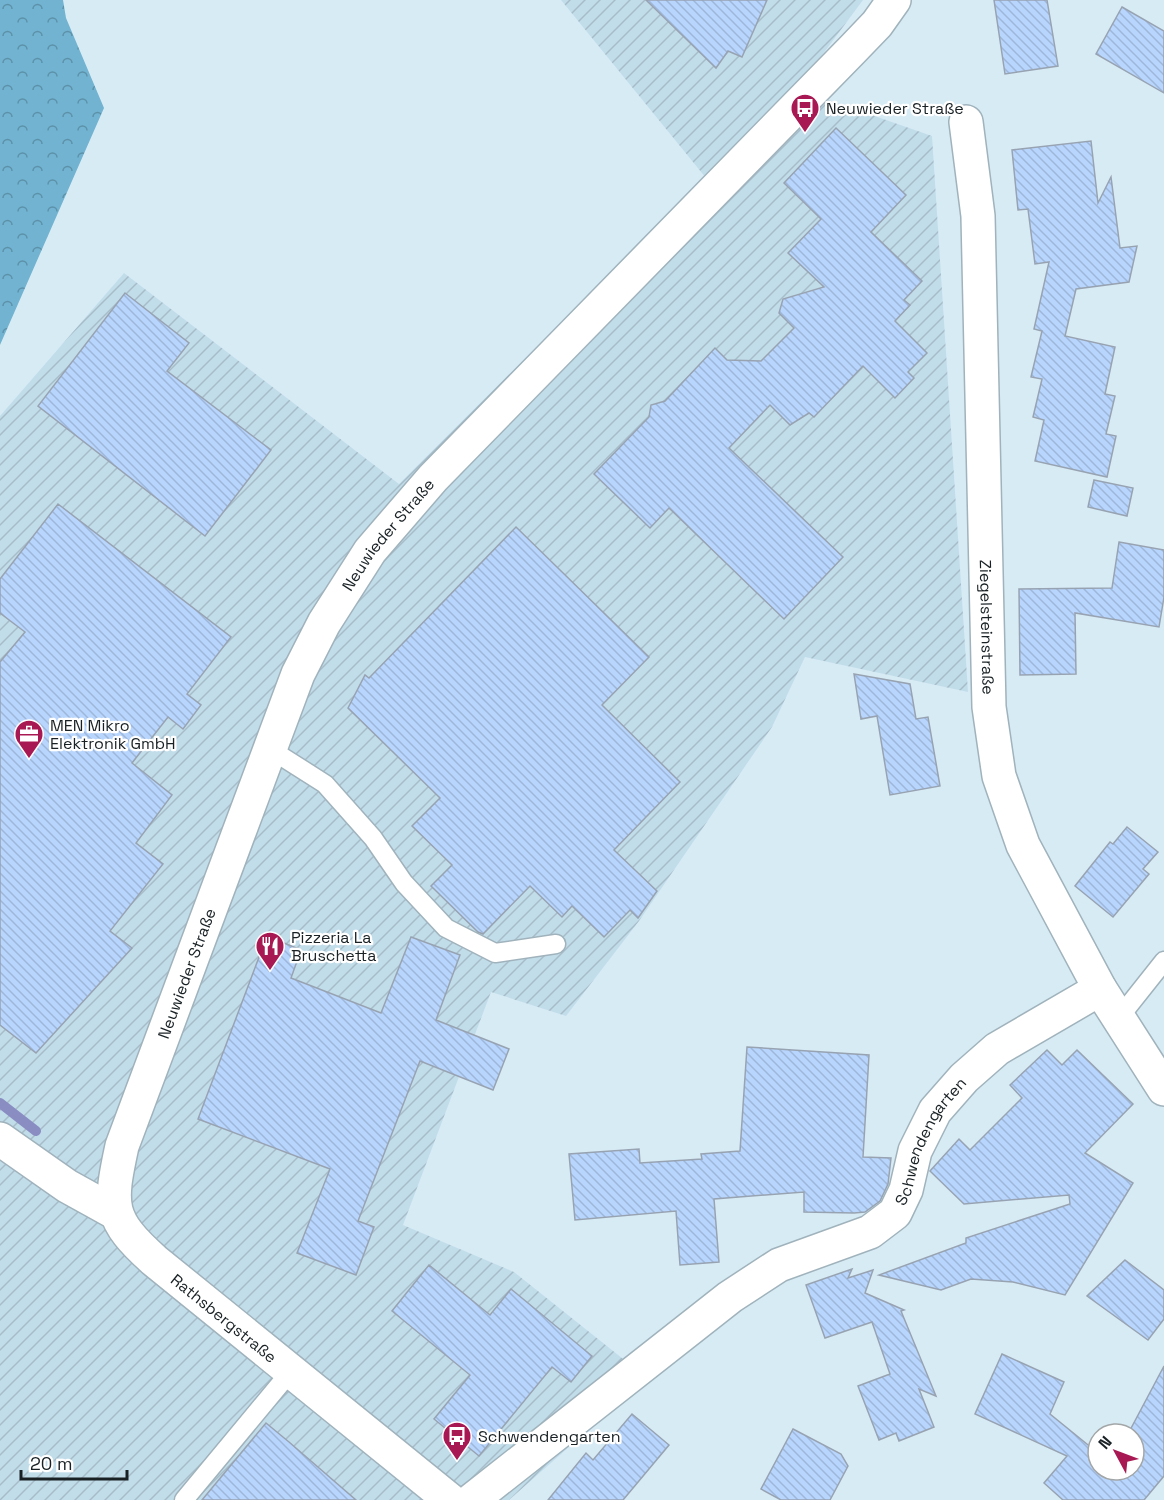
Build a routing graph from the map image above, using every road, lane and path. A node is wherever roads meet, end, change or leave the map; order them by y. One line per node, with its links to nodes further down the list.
1 (894, 0): 3 (street, Neuwieder Straße)
2 (966, 122): 6 (street, Ziegelsteinstraße)
3 (270, 749): 4 (lane); 10 (street, Neuwieder Straße)
4 (556, 944)
5 (1164, 962): 7 (lane)
6 (1100, 989): 7 (street, Ziegelsteinstraße); 14 (street, Schwendengarten)
7 (1118, 1019): 8 (street, Ziegelsteinstraße)
8 (1164, 1089)
9 (0, 1139): 10 (street, Rathsbergstraße)
10 (114, 1212): 11 (street, Rathsbergstraße)
11 (291, 1371): 12 (lane); 13 (street, Rathsbergstraße)
12 (184, 1500)
13 (450, 1500)
14 (472, 1500)

